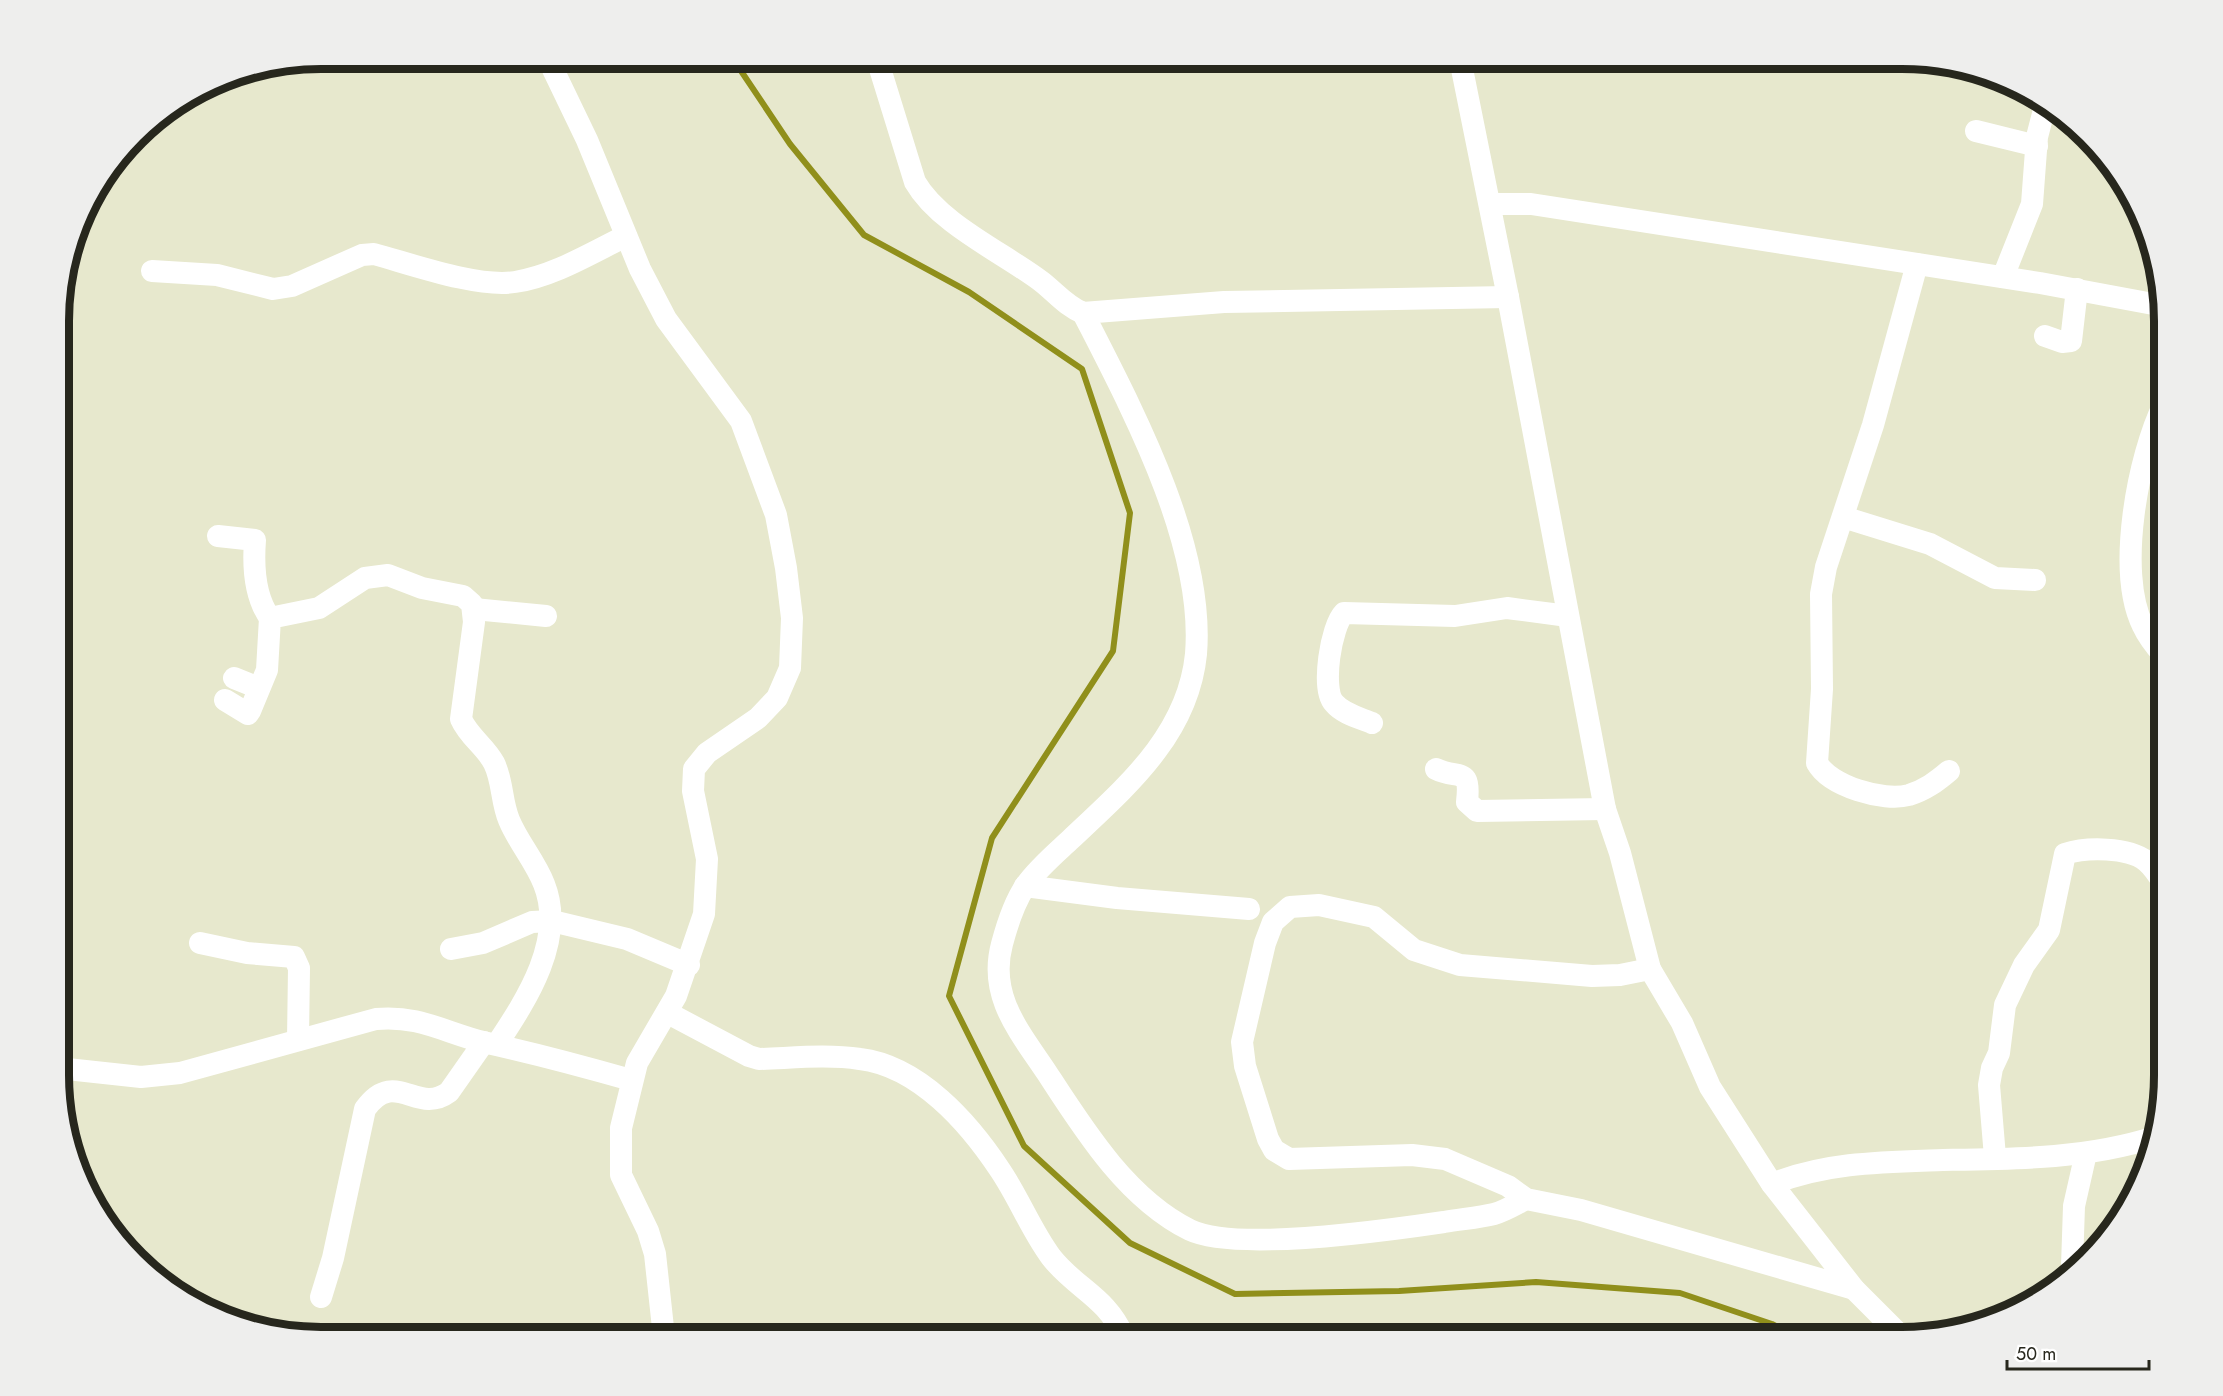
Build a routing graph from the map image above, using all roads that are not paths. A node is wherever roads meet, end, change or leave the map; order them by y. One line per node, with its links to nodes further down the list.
1 (553, 69): 8 (street)
2 (880, 69): 15 (street)
3 (1462, 69): 7 (street)
4 (2044, 112): 6 (street)
5 (1976, 131): 6 (street)
6 (2037, 146): 11 (street)
7 (1490, 204): 9 (street); 13 (street)
8 (626, 236): 10 (street); 39 (street)
9 (1917, 264): 11 (street); 18 (street)
10 (152, 271)
11 (2002, 277): 12 (street)
12 (2076, 289): 14 (street); 16 (street)
13 (1509, 297): 15 (street); 23 (street)
14 (2153, 304)
15 (1083, 313): 34 (street)
16 (2045, 336)
17 (2154, 427): 25 (street)
18 (1843, 517): 20 (street); 31 (street)
19 (218, 536): 24 (street)
20 (2035, 580)
21 (474, 609): 22 (street); 24 (street); 36 (street)
22 (546, 616)
23 (1568, 616): 29 (street); 32 (street)
24 (270, 618): 27 (street)
25 (2154, 642)
26 (234, 678): 27 (street)
27 (260, 688): 28 (street)
28 (225, 700)
29 (1372, 723)
30 (1436, 769): 32 (street)
31 (1949, 771)
32 (1605, 809): 40 (street)
33 (2154, 871): 48 (street)
34 (1025, 886): 35 (street); 50 (street)
35 (1249, 909)
36 (552, 921): 38 (street); 39 (street); 43 (street)
37 (200, 943): 42 (street)
38 (451, 949)
39 (689, 965): 41 (street)
40 (1650, 969): 49 (street); 50 (street)
41 (668, 1013): 45 (street); 55 (street)
42 (298, 1040): 43 (street); 44 (street)
43 (490, 1043): 45 (street); 53 (street)
44 (69, 1070)
45 (631, 1080): 54 (street)
46 (2145, 1139): 47 (street)
47 (2086, 1154): 48 (street); 51 (street)
48 (1995, 1157): 49 (street)
49 (1772, 1184): 52 (street)
50 (1526, 1199): 52 (street)
51 (2072, 1261)
52 (1854, 1289): 56 (street)
53 (321, 1297)
54 (663, 1327)
55 (1119, 1327)
56 (1892, 1327)

